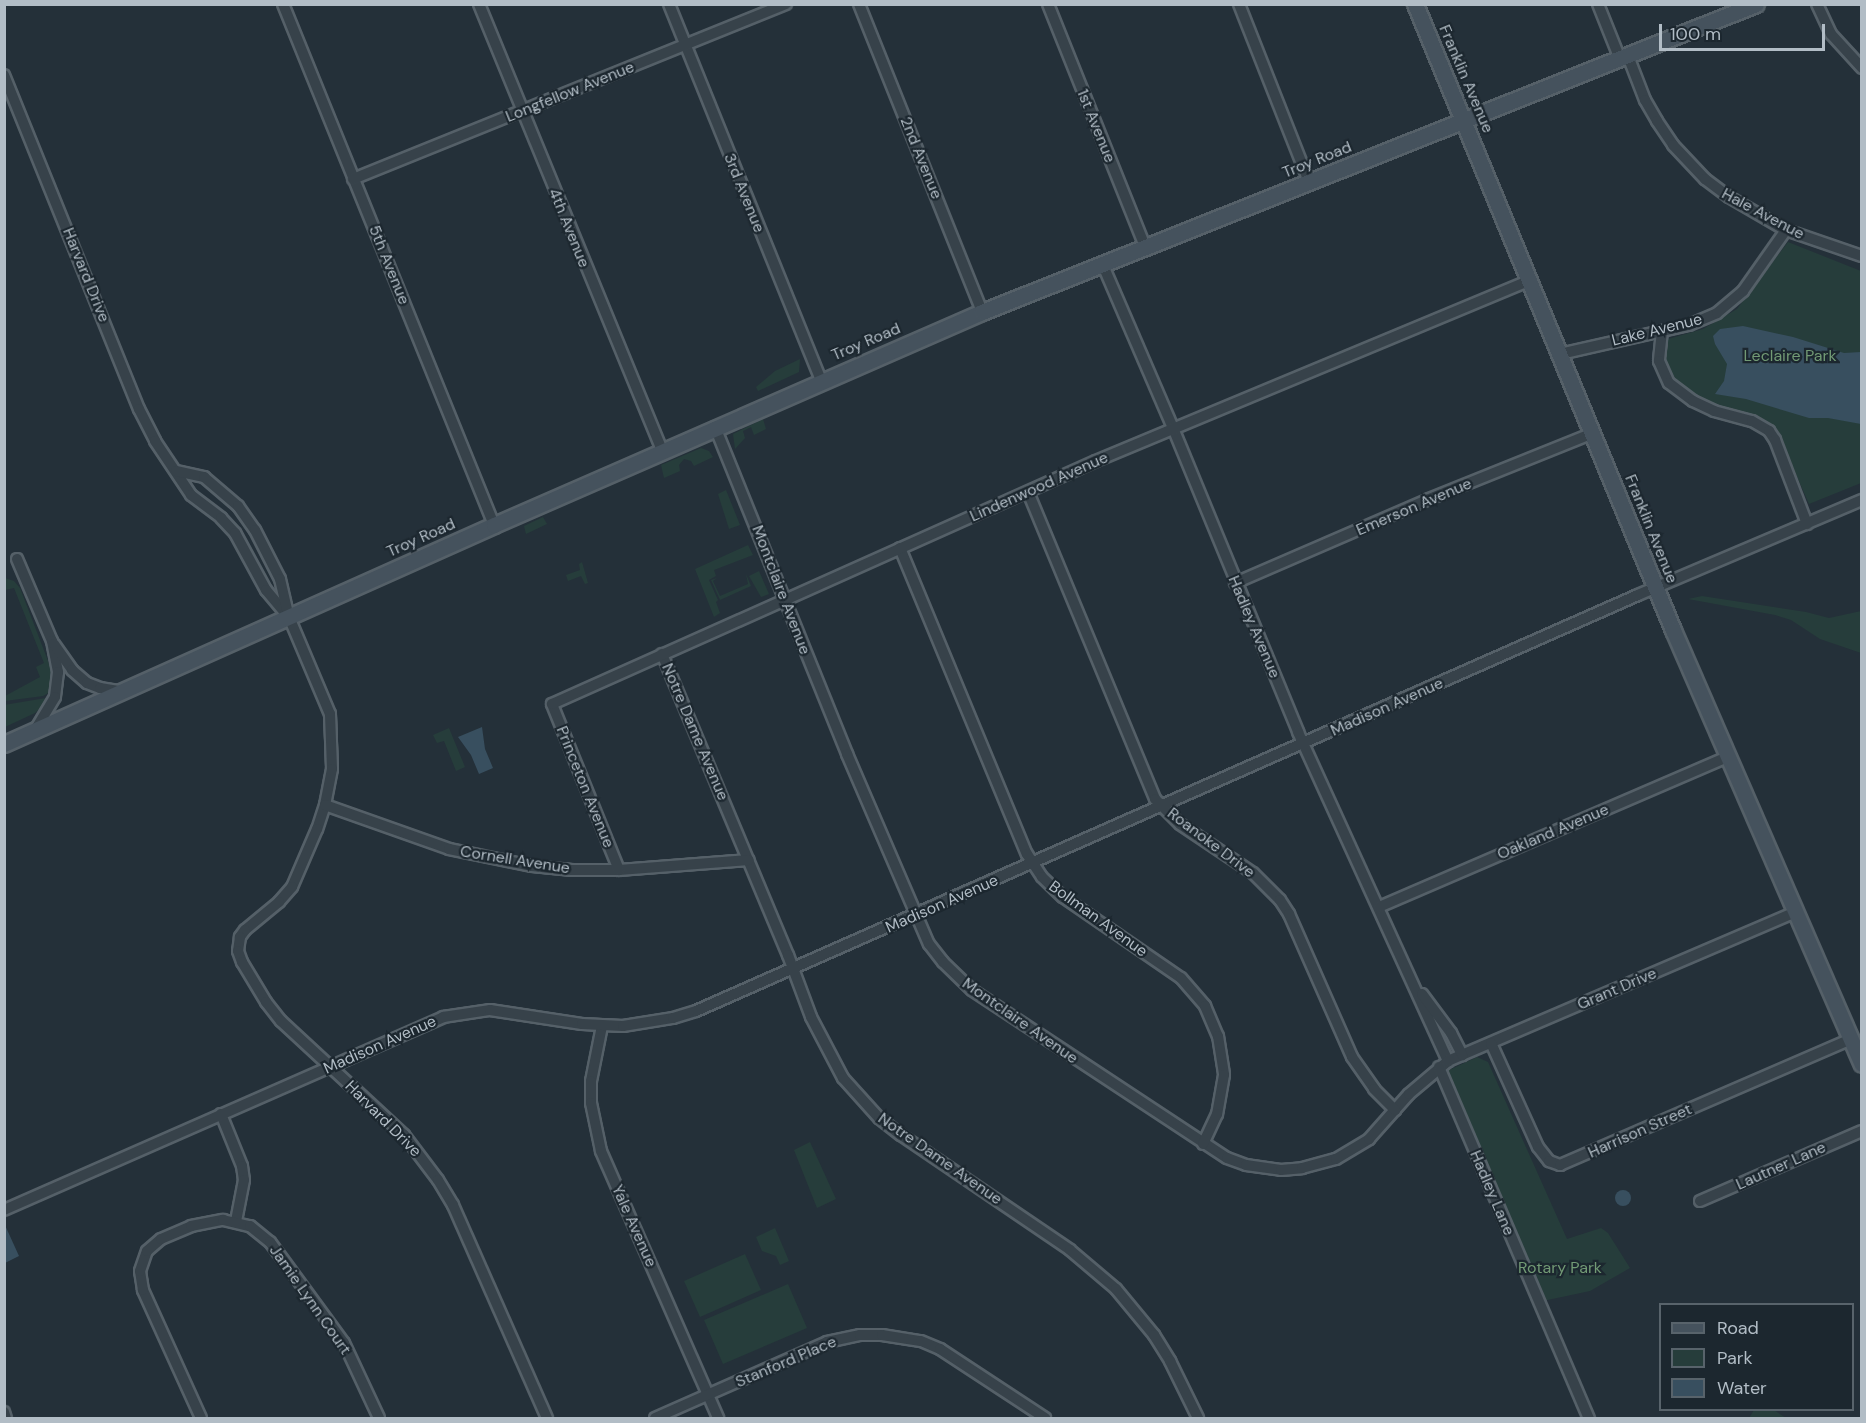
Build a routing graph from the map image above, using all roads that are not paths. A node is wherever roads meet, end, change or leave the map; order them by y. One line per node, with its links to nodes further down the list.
1 (283, 4): 18 (street, 5th Avenue)
2 (478, 4): 16 (street, 4th Avenue)
3 (669, 4): 12 (street, 3rd Avenue)
4 (786, 4): 12 (street, Longfellow Avenue)
5 (859, 4): 25 (street, 2nd Avenue)
6 (1048, 4): 21 (street, 1st Avenue)
7 (1239, 4): 19 (street)
8 (1415, 4): 17 (main road, Franklin Avenue)
9 (1598, 4): 13 (street, Hale Avenue)
10 (1756, 4): 13 (main road, Troy Road)
11 (1817, 4): 14 (street)
12 (685, 45): 16 (street, Longfellow Avenue); 28 (street, 3rd Avenue)
13 (1624, 58): 17 (main road, Troy Road); 20 (street, Hale Avenue)
14 (1862, 68)
15 (4, 75): 33 (street, Harvard Drive)
16 (523, 111): 18 (street, Longfellow Avenue); 32 (street, 4th Avenue)
17 (1465, 120): 19 (main road, Troy Road); 24 (main road, Franklin Avenue)
18 (353, 179): 37 (street, 5th Avenue)
19 (1309, 182): 21 (main road, Troy Road)
20 (1786, 230): 22 (street, Hale Avenue); 26 (street, Lake Avenue)
21 (1145, 246): 23 (main road, Troy Road)
22 (1862, 256)
23 (1102, 263): 25 (main road, Troy Road); 30 (street, Hadley Avenue)
24 (1530, 280): 27 (main road, Franklin Avenue); 30 (street, Lindenwood Avenue)
25 (982, 312): 28 (main road, Troy Road)
26 (1662, 331): 27 (street, Lake Avenue); 36 (street)
27 (1560, 354): 31 (main road, Franklin Avenue)
28 (821, 381): 29 (main road, Troy Road)
29 (715, 427): 32 (main road, Troy Road); 42 (street, Montclaire Avenue)
30 (1173, 428): 34 (street, Lindenwood Avenue); 40 (street, Hadley Avenue)
31 (1593, 433): 40 (street, Emerson Avenue); 41 (main road, Franklin Avenue)
32 (662, 451): 37 (main road, Troy Road)
33 (176, 471): 43 (street, Harvard Drive); 43 (street, Harvard Drive)
34 (1028, 492): 38 (street, Lindenwood Avenue); 53 (street, Roanoke Drive)
35 (1862, 500): 36 (street, Madison Avenue)
36 (1807, 524): 41 (street, Madison Avenue)
37 (495, 525): 43 (main road, Troy Road)
38 (900, 548): 42 (street, Lindenwood Avenue); 55 (street, Bollman Avenue)
39 (17, 559): 44 (street)
40 (1235, 583): 50 (street, Hadley Avenue)
41 (1657, 589): 50 (street, Madison Avenue); 51 (main road, Franklin Avenue)
42 (785, 599): 45 (street, Lindenwood Avenue); 59 (street, Montclaire Avenue)
43 (289, 617): 46 (main road, Troy Road); 52 (street, Harvard Drive)
44 (52, 641): 46 (street); 48 (street)
45 (662, 654): 47 (street, Lindenwood Avenue); 54 (street, Notre Dame Avenue)
46 (123, 691): 48 (main road, Troy Road)
47 (552, 704): 56 (street, Princeton Avenue)
48 (36, 730): 49 (main road, Troy Road)
49 (4, 744)
50 (1304, 744): 53 (street, Madison Avenue); 57 (street, Hadley Avenue)
51 (1728, 757): 57 (street, Oakland Avenue); 58 (main road, Franklin Avenue)
52 (325, 806): 56 (street, Cornell Avenue); 68 (street, Harvard Drive)
53 (1162, 807): 55 (street, Madison Avenue); 69 (street, Roanoke Drive)
54 (749, 860): 56 (street, Cornell Avenue); 60 (street, Notre Dame Avenue)
55 (1033, 864): 59 (street, Madison Avenue); 72 (street, Bollman Avenue)
56 (619, 870)
57 (1379, 907): 61 (street, Hadley Avenue)
58 (1796, 912): 63 (main road, Franklin Avenue); 64 (street, Grant Drive)
59 (915, 915): 60 (street, Madison Avenue); 72 (street, Montclaire Avenue)
60 (793, 969): 62 (street, Madison Avenue); 85 (street, Notre Dame Avenue)
61 (1416, 987): 65 (street, Hadley Avenue); 66 (street, Hadley Avenue)
62 (602, 1026): 68 (street, Madison Avenue); 76 (street, Yale Avenue)
63 (1851, 1039): 64 (street, Harrison Street); 67 (main road, Franklin Avenue)
64 (1491, 1043): 65 (street, Grant Drive)
65 (1462, 1055): 66 (street, Grant Drive)
66 (1443, 1064): 69 (street, Montclaire Avenue); 86 (street, Hadley Lane)
67 (1862, 1064)
68 (330, 1067): 70 (street, Madison Avenue); 81 (street, Harvard Drive)
69 (1395, 1110): 72 (street, Montclaire Avenue)
70 (221, 1114): 74 (street, Madison Avenue); 75 (street)
71 (1862, 1131): 73 (street, Lautner Lane)
72 (1203, 1144)
73 (1700, 1201)
74 (4, 1210)
75 (236, 1221): 79 (street); 80 (street, Jamie Lynn Court)
76 (708, 1395): 82 (street, Stanford Place); 83 (street, Yale Avenue); 84 (street, Stanford Place)
77 (4, 1412): 78 (street)
78 (6, 1419)
79 (201, 1419)
80 (379, 1419)
81 (547, 1419)
82 (655, 1419)
83 (718, 1419)
84 (1045, 1419)
85 (1198, 1419)
86 (1588, 1419)

